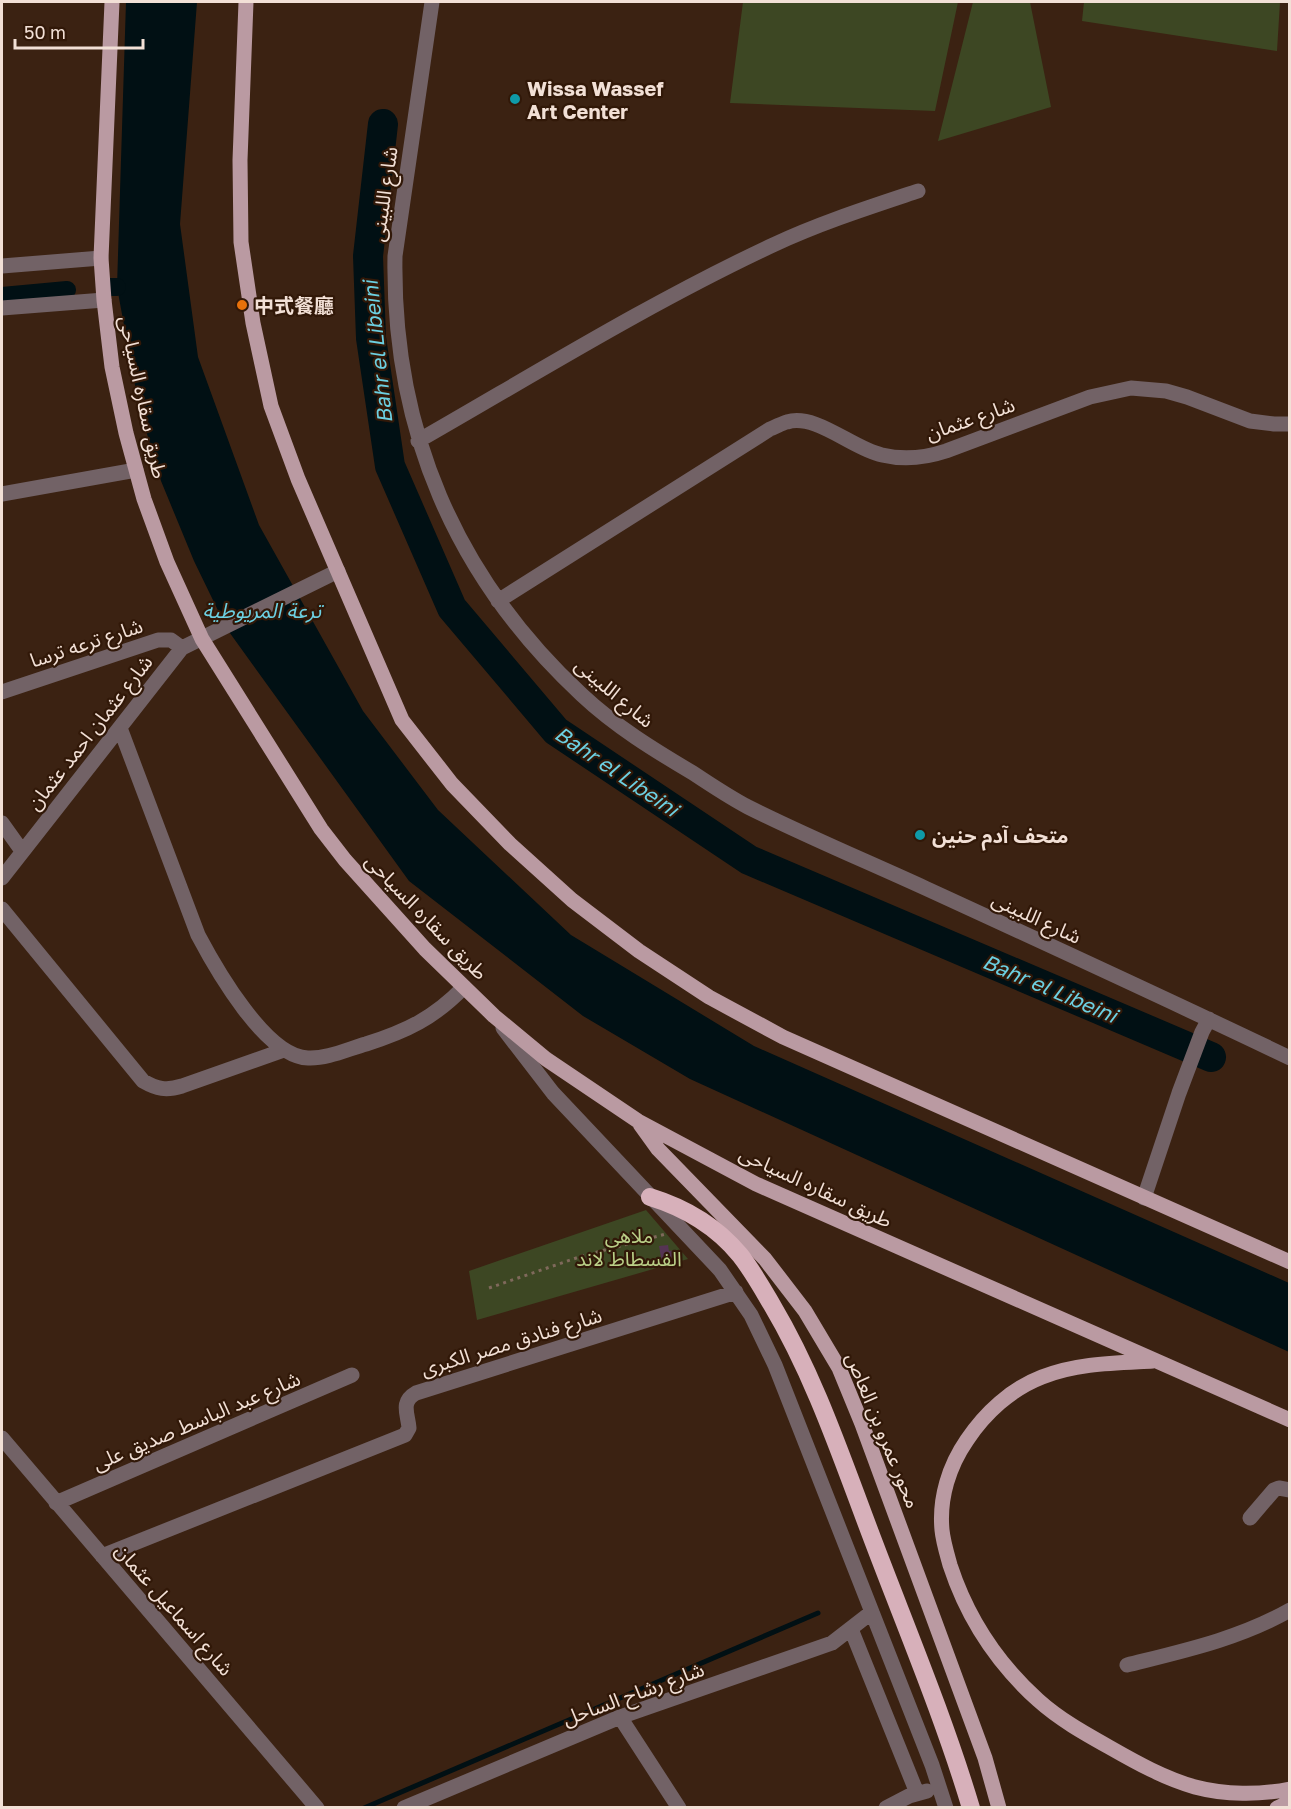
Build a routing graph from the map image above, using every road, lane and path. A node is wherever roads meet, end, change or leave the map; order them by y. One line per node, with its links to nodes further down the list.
1 (112, 2): 5 (main road, طريق سقاره السياحى)
2 (246, 2): 13 (main road)
3 (432, 2): 10 (street, شارع اللبينى)
4 (918, 191): 10 (street)
5 (101, 258): 6 (street); 7 (main road, طريق سقاره السياحى)
6 (2, 266)
7 (104, 300): 8 (street); 11 (main road, طريق سقاره السياحى)
8 (2, 308)
9 (1290, 424): 14 (street, شارع عثمان)
10 (418, 441): 14 (street, شارع اللبينى)
11 (136, 470): 12 (street); 15 (main road, طريق سقاره السياحى)
12 (2, 494)
13 (338, 571): 15 (street, شارع عثمان احمد عثمان); 30 (main road)
14 (498, 601): 25 (street, شارع اللبينى)
15 (202, 639): 16 (street, شارع عثمان احمد عثمان); 23 (main road, طريق سقاره السياحى)
16 (182, 648): 17 (street, شارع ترعه ترسا); 18 (street, شارع عثمان احمد عثمان)
17 (2, 692)
18 (120, 728): 20 (street, شارع عثمان احمد عثمان); 26 (street)
19 (2, 823): 20 (street)
20 (22, 851): 21 (street, شارع عثمان احمد عثمان)
21 (2, 878)
22 (2, 909): 26 (street)
23 (464, 987): 24 (main road, طريق سقاره السياحى); 26 (street)
24 (494, 1016): 28 (main road, طريق سقاره السياحى); 29 (street)
25 (1206, 1025): 27 (street, شارع اللبينى); 30 (street)
26 (284, 1050)
27 (1290, 1058)
28 (638, 1121): 35 (main road, طريق سقاره السياحى); 59 (main road, محور عمرو بن العاص)
29 (650, 1197): 31 (street); 58 (highway)
30 (1144, 1198): 32 (main road)
31 (682, 1230): 33 (path); 34 (street)
32 (1290, 1262)
33 (489, 1288)
34 (736, 1292): 43 (street, شارع فنادق مصر الكبرى); 45 (street)
35 (1157, 1360): 37 (main road, طريق سقاره السياحى); 50 (main road)
36 (352, 1376): 41 (street, شارع عبد الباسط صديق على)
37 (1290, 1420)
38 (2, 1438): 39 (street, شارع اسماعيل عثمان)
39 (7, 1456): 41 (street, شارع اسماعيل عثمان)
40 (1290, 1490): 42 (street)
41 (56, 1503): 43 (street, شارع اسماعيل عثمان)
42 (1250, 1518)
43 (102, 1556): 53 (street, شارع اسماعيل عثمان)
44 (1290, 1610): 47 (street)
45 (872, 1612): 46 (street, شارع رشاح الساحل); 49 (street)
46 (852, 1629): 48 (street, شارع رشاح الساحل); 51 (street)
47 (1127, 1665)
48 (620, 1717): 54 (street, شارع رشاح الساحل); 55 (street)
49 (940, 1789): 51 (street); 57 (street)
50 (1290, 1789)
51 (917, 1793): 56 (street)
52 (1290, 1802): 60 (main road)
53 (317, 1808)
54 (404, 1808)
55 (679, 1808)
56 (886, 1808)
57 (946, 1808)
58 (971, 1808)
59 (999, 1808)
60 (1277, 1808)

